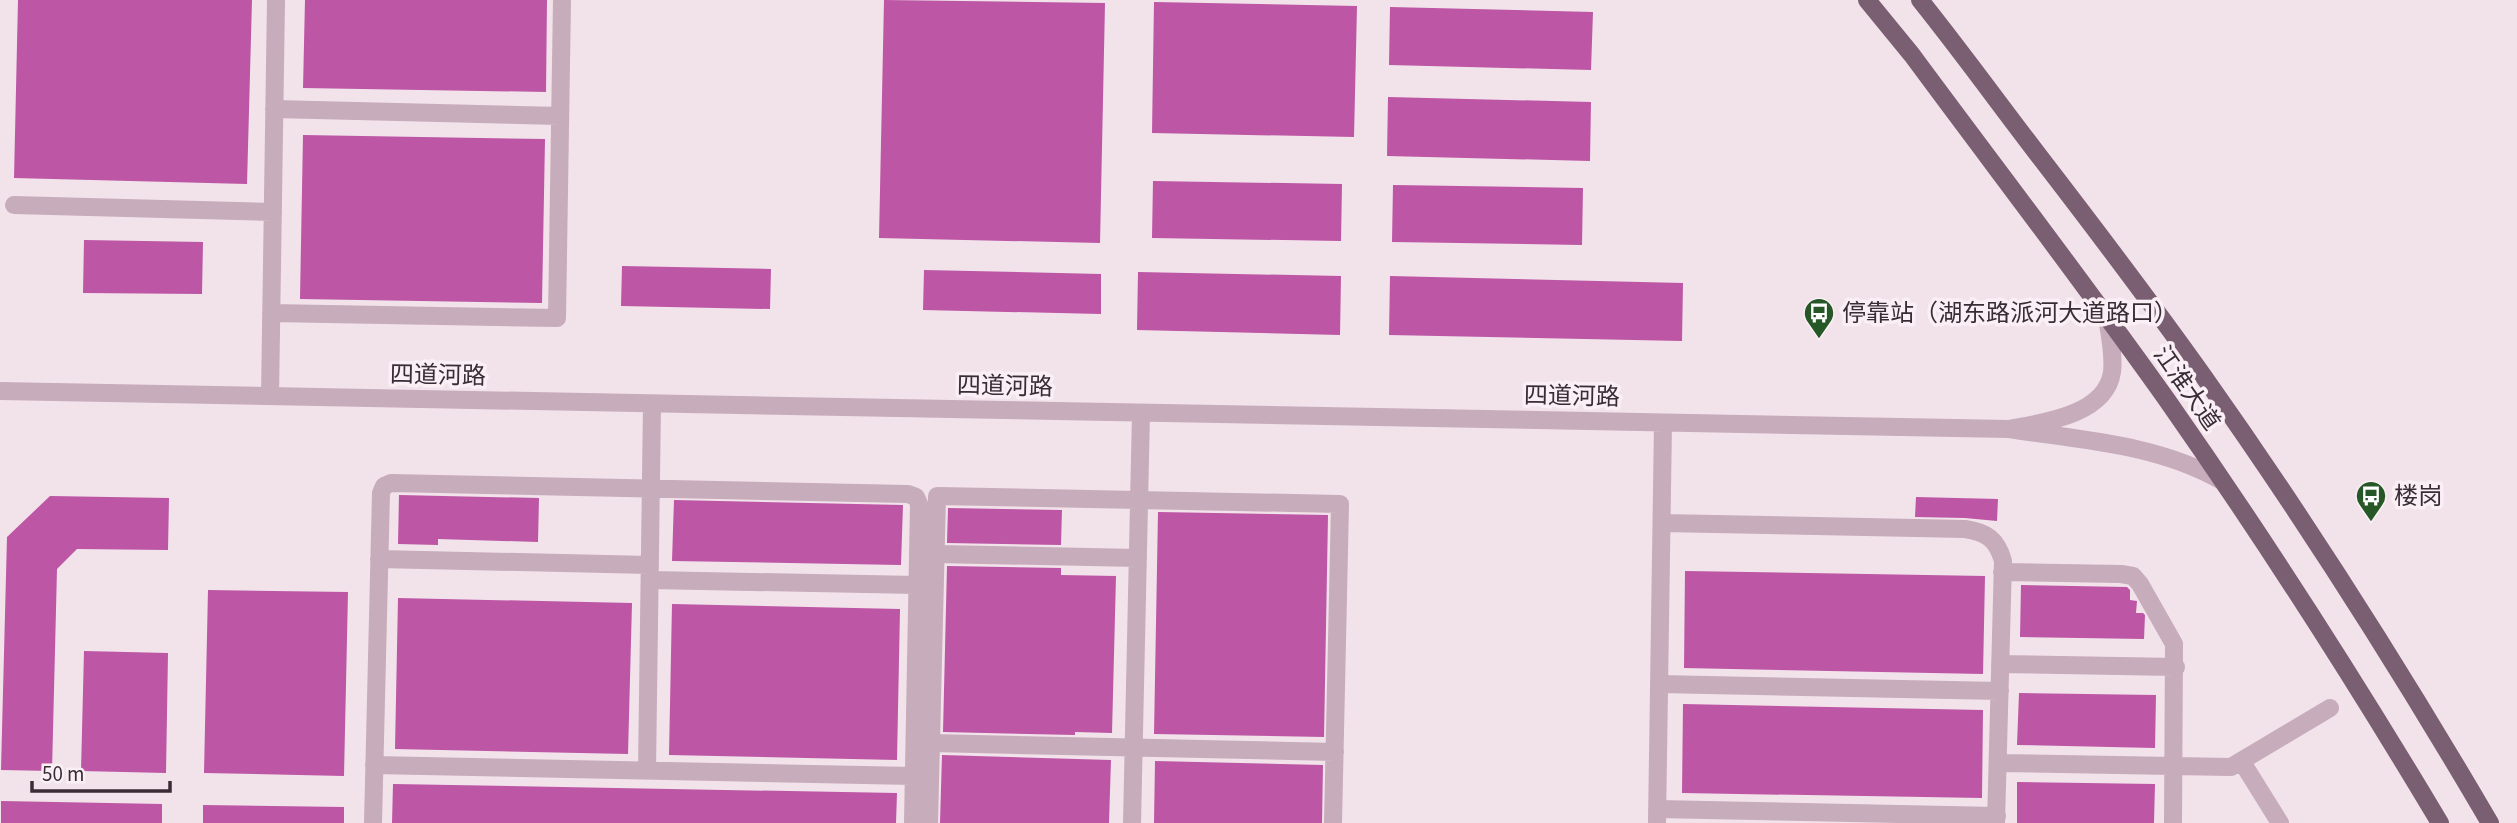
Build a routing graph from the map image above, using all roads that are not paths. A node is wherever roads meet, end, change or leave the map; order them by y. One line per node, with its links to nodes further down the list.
1 (276, 0): 5 (street)
2 (562, 0): 6 (street)
3 (1867, 0): 10 (main road, 江淮大道)
4 (1920, 0): 51 (main road, 江淮大道)
5 (274, 109): 6 (street); 8 (street)
6 (560, 116): 9 (street)
7 (14, 205): 8 (street)
8 (273, 212): 9 (street)
9 (271, 313): 12 (street)
10 (2107, 318): 16 (street); 17 (main road, 江淮大道)
11 (0, 391): 12 (street, 四道河路)
12 (270, 396): 13 (street, 四道河路)
13 (652, 404): 14 (street, 四道河路); 18 (street)
14 (1141, 413): 15 (street, 四道河路); 19 (street)
15 (1663, 422): 16 (street, 四道河路); 20 (street)
16 (2008, 429): 17 (street)
17 (2222, 481): 50 (main road, 江淮大道)
18 (651, 489): 23 (street); 24 (street); 26 (street)
19 (1139, 500): 21 (street); 22 (street); 34 (street)
20 (1662, 523): 25 (street); 29 (street)
21 (936, 554): 22 (street); 32 (street)
22 (1138, 558): 33 (street)
23 (379, 559): 24 (street); 37 (street)
24 (650, 572): 26 (street); 39 (street)
25 (2002, 572): 27 (street); 28 (street)
26 (917, 584): 40 (street)
27 (2000, 664): 28 (street); 30 (street)
28 (2176, 667): 38 (street)
29 (1659, 684): 30 (street); 41 (street)
30 (2000, 691): 36 (street)
31 (2330, 708): 35 (street)
32 (931, 743): 33 (street); 45 (street)
33 (1134, 747): 34 (street); 46 (street)
34 (1335, 752): 47 (street)
35 (2242, 762): 38 (street); 49 (street)
36 (1998, 763): 38 (street); 42 (street)
37 (374, 765): 39 (street); 43 (street)
38 (2174, 767): 48 (street)
39 (648, 771): 40 (street)
40 (914, 776): 44 (street)
41 (1657, 816): 42 (street)
42 (1996, 820)
43 (373, 823)
44 (913, 823)
45 (929, 823)
46 (1132, 823)
47 (1334, 823)
48 (2173, 823)
49 (2280, 823)
50 (2440, 823)
51 (2490, 823)

